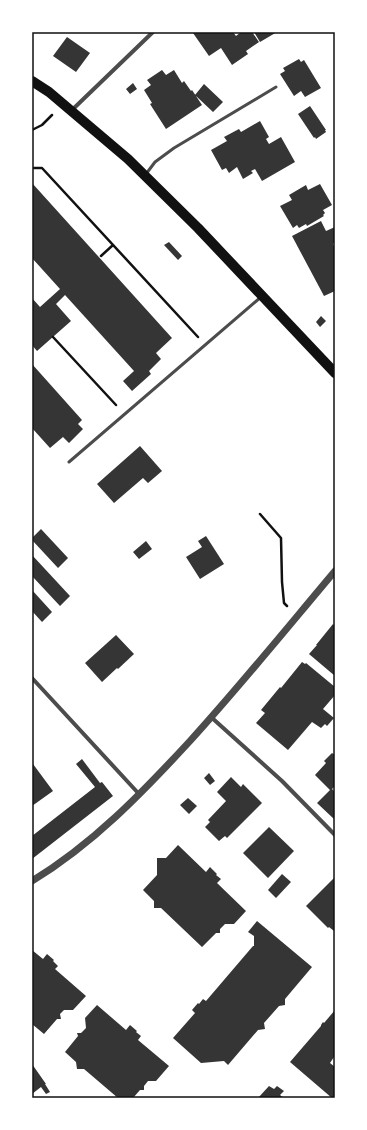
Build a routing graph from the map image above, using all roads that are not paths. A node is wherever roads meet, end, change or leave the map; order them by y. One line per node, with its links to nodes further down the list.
1 (153, 32): 4 (street)
2 (32, 81): 4 (main road)
3 (276, 87): 5 (lane)
4 (72, 111): 5 (main road)
5 (145, 175): 6 (main road)
6 (262, 295): 7 (main road); 8 (lane)
7 (335, 373)
8 (69, 462)
9 (335, 571): 11 (street)
10 (32, 678): 12 (street)
11 (211, 717): 12 (street); 13 (street)
12 (139, 794): 14 (street)
13 (335, 835)
14 (32, 880)

